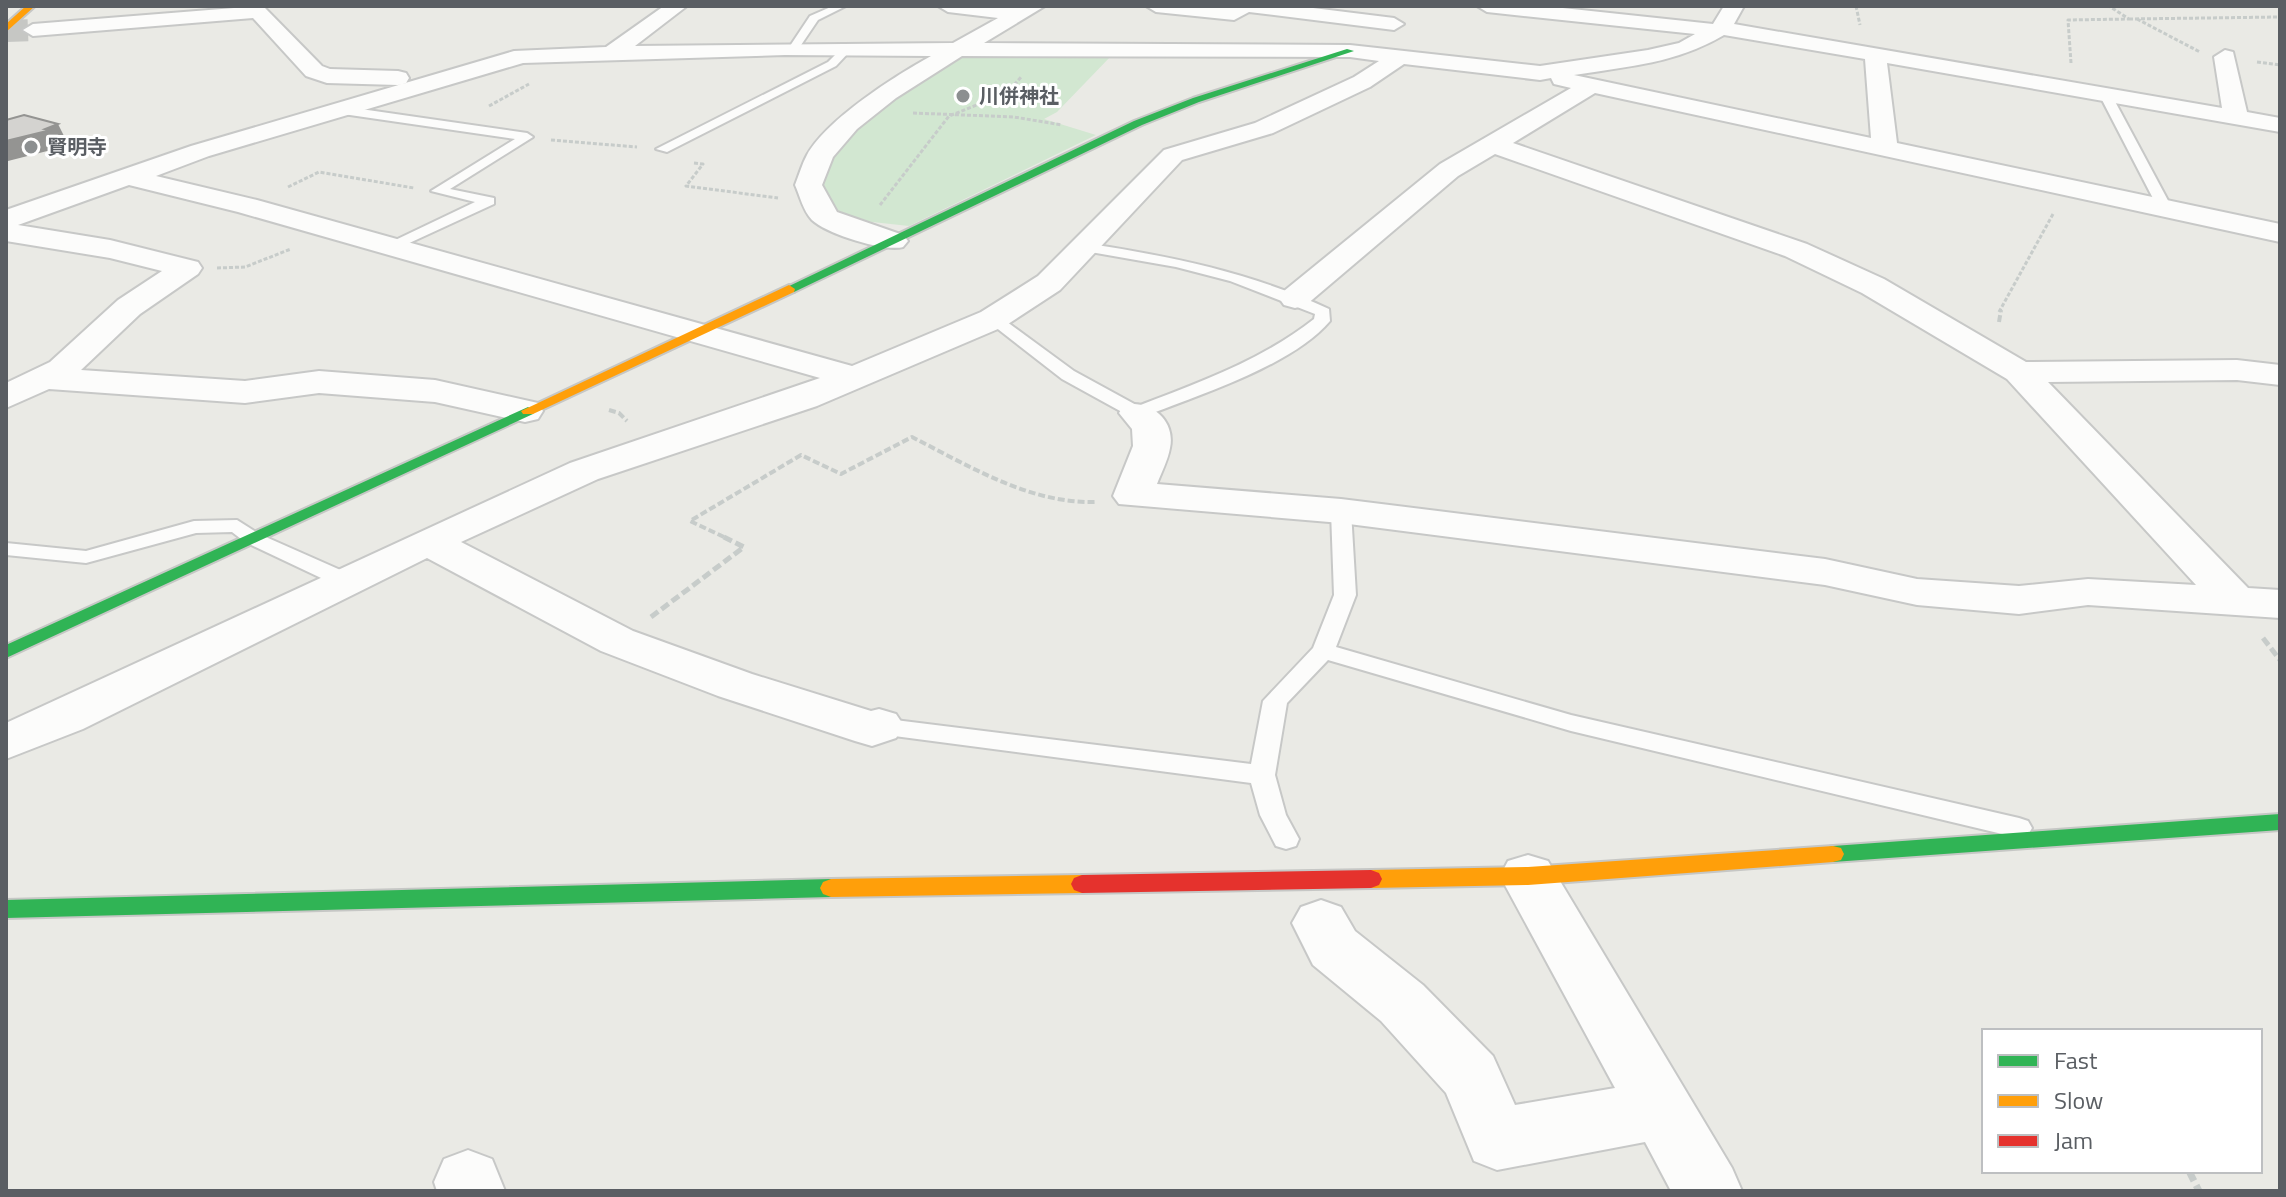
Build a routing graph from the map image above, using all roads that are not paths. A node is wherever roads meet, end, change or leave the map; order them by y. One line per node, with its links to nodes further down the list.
1 (31, 6): 12 (street)
2 (75, 6): 11 (street)
3 (677, 6): 20 (street)
4 (841, 6): 16 (lane)
5 (948, 6): 10 (street)
6 (1156, 6): 7 (street)
7 (1247, 6): 19 (street)
8 (1487, 6): 13 (street)
9 (1734, 6): 13 (street)
10 (1028, 11): 18 (street)
11 (62, 27): 14 (street); 15 (street); 25 (street)
12 (6, 29)
13 (1719, 29): 21 (street); 24 (street)
14 (33, 30)
15 (20, 49)
16 (793, 49): 17 (street); 20 (street)
17 (846, 50): 18 (street); 32 (lane)
18 (956, 50): 19 (street); 39 (street)
19 (1350, 51): 22 (street); 39 (street)
20 (612, 53): 25 (street)
21 (1875, 54): 27 (street); 33 (street)
22 (1400, 57): 24 (street); 41 (street)
23 (2225, 57): 29 (street)
24 (1540, 73): 26 (street)
25 (441, 78): 28 (street)
26 (1589, 87): 31 (street); 33 (street)
27 (2105, 94): 29 (street); 35 (lane)
28 (340, 110): 34 (street); 40 (lane)
29 (2236, 117): 30 (street)
30 (2280, 125)
31 (1492, 144): 42 (street); 45 (street)
32 (662, 149)
33 (1885, 149): 35 (street)
34 (123, 176): 36 (street); 40 (street)
35 (2165, 208): 38 (street)
36 (6, 220)
37 (6, 232): 47 (street)
38 (2280, 233)
39 (893, 241): 44 (street)
40 (392, 247): 44 (street)
41 (1084, 247): 42 (lane); 43 (street)
42 (1295, 298): 51 (lane)
43 (993, 319): 48 (street); 51 (lane)
44 (701, 332): 48 (street); 50 (street)
45 (2013, 369): 46 (street); 57 (street)
46 (2280, 375)
47 (43, 378): 49 (street); 50 (street)
48 (857, 378): 54 (street)
49 (6, 397)
50 (539, 404): 53 (street)
51 (1137, 413): 52 (street)
52 (1341, 511): 57 (street); 59 (lane)
53 (252, 538): 55 (lane); 56 (lane); 60 (street)
54 (428, 542): 56 (street); 61 (street)
55 (6, 549)
56 (346, 581): 62 (street)
57 (2236, 602): 58 (street)
58 (2280, 604)
59 (1323, 651): 63 (lane); 65 (lane)
60 (6, 652)
61 (879, 726): 63 (lane)
62 (6, 742)
63 (1262, 775): 66 (lane)
64 (2280, 822): 65 (street)
65 (2055, 837): 67 (street)
66 (1286, 839)
67 (1528, 876): 68 (street); 70 (street)
68 (6, 909)
69 (1321, 923): 70 (street)
70 (1661, 1109): 71 (street)
71 (1708, 1191)

